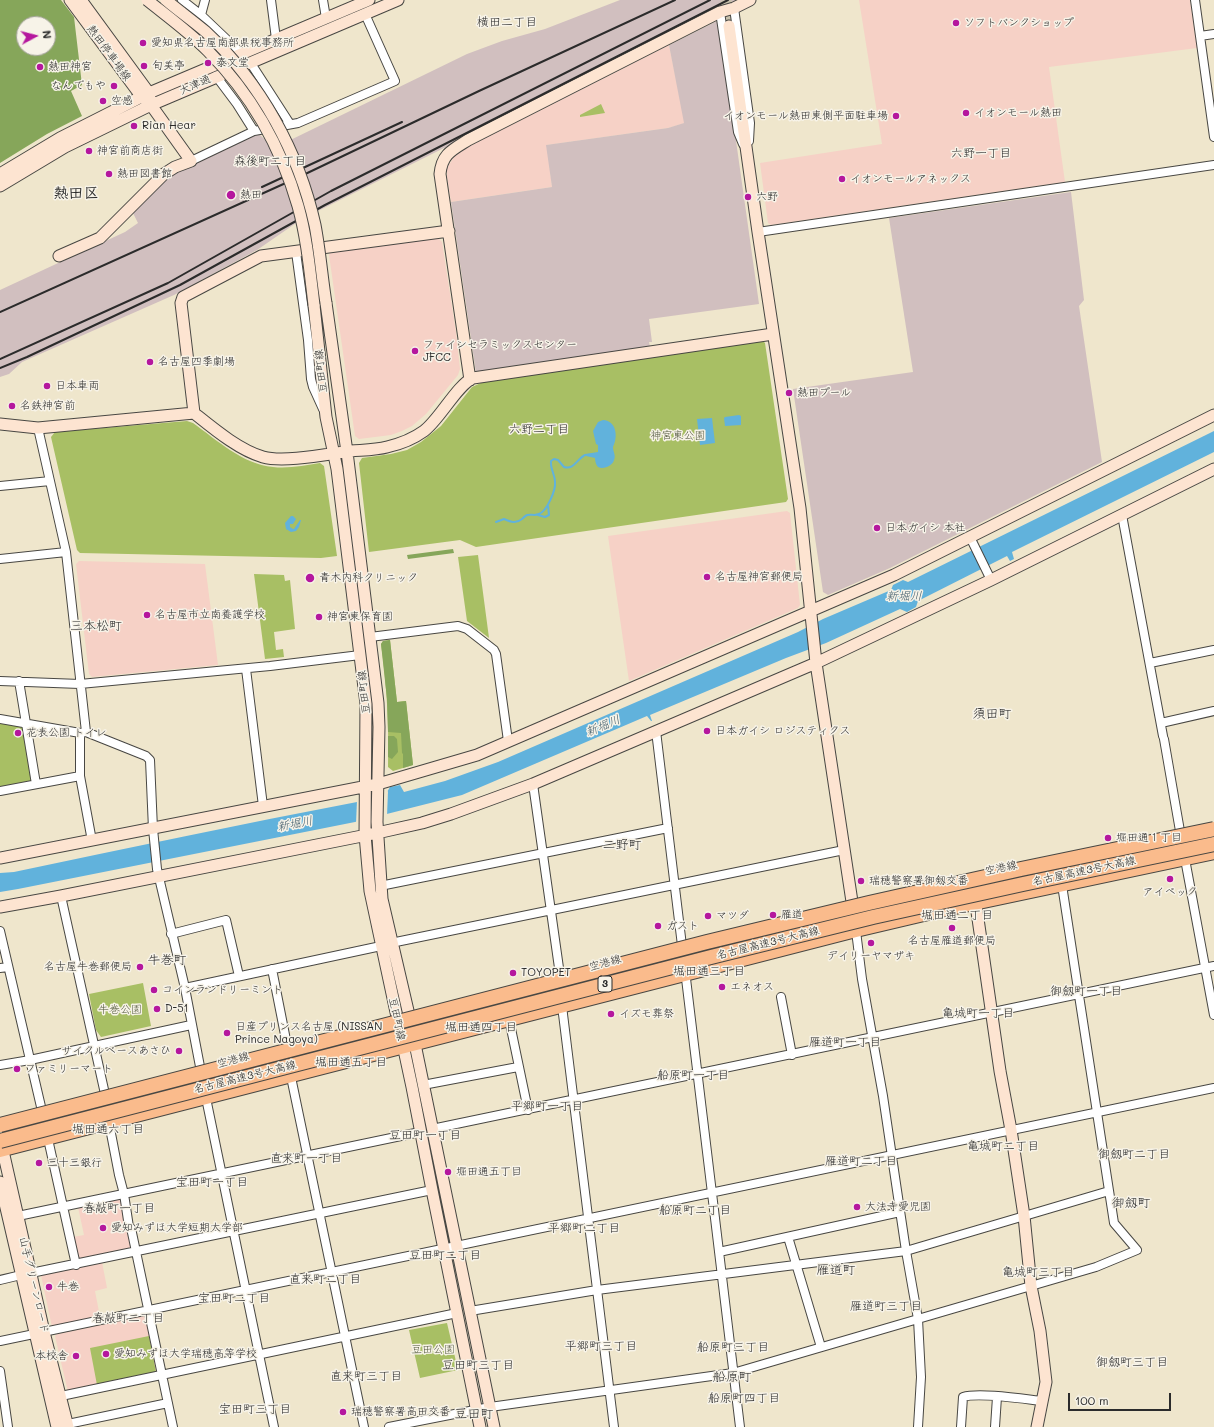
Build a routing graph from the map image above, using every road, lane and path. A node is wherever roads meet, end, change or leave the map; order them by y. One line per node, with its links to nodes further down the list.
1 (70, 0): 25 (street, 熱田停車場線)
2 (81, 0): 25 (street, 熱田停車場線)
3 (147, 0): 43 (street, 豆田町線, bridge)
4 (166, 0): 46 (street, 豆田町線, bridge)
5 (182, 0): 15 (street)
6 (205, 0): 15 (street)
7 (271, 0): 21 (street)
8 (323, 0): 17 (street)
9 (369, 0): 17 (street, 大津通)
10 (398, 0): 16 (street, 大津通)
11 (750, 0): 13 (street)
12 (1194, 0): 20 (street)
13 (734, 8): 14 (street); 30 (street)
14 (720, 12): 30 (street); 35 (street)
15 (201, 14): 22 (street)
16 (365, 14): 23 (street, 大津通); 27 (street)
17 (326, 18): 21 (street, 大津通)
18 (730, 26): 30 (street)
19 (1214, 34): 20 (street)
20 (1200, 36): 29 (street)
21 (276, 39): 22 (street, 大津通)
22 (241, 53): 25 (street, 大津通)
23 (250, 62): 24 (street, 大津通); 27 (street)
24 (216, 76): 26 (street, 大津通); 28 (street)
25 (145, 95): 26 (street, 熱田停車場線); 33 (street, 大津通)
26 (151, 105): 31 (street, 熱田停車場線); 34 (street, 大津通)
27 (290, 124): 28 (street)
28 (254, 131): 31 (street)
29 (1214, 137)
30 (747, 154): 36 (street)
31 (191, 161): 38 (street)
32 (1214, 165): 36 (street)
33 (0, 174)
34 (0, 186)
35 (449, 231): 37 (street); 40 (street)
36 (758, 232): 39 (street)
37 (296, 252): 41 (street); 43 (street)
38 (60, 256)
39 (774, 334): 40 (street); 56 (street)
40 (470, 380): 46 (street)
41 (194, 413): 45 (street); 47 (street)
42 (1214, 415): 52 (street)
43 (326, 416): 47 (street, 豆田町線)
44 (0, 424): 45 (street)
45 (38, 428): 49 (street)
46 (347, 452): 47 (street); 57 (street, 豆田町線)
47 (333, 453): 59 (street, 豆田町線)
48 (1214, 469): 51 (street)
49 (50, 481): 50 (street); 53 (street)
50 (0, 486)
51 (1122, 515): 55 (street); 61 (street)
52 (972, 540): 55 (street); 56 (street)
53 (66, 552): 54 (street); 65 (street)
54 (0, 559)
55 (989, 576): 60 (street)
56 (811, 615): 60 (street); 72 (street)
57 (370, 637): 72 (street); 76 (street, 豆田町線)
58 (1214, 650): 61 (street)
59 (360, 655): 62 (street); 76 (street, 豆田町線)
60 (815, 659): 70 (street); 89 (street)
61 (1150, 663): 68 (street)
62 (246, 669): 65 (street); 78 (street)
63 (0, 680): 64 (street)
64 (19, 681): 65 (street); 69 (street)
65 (80, 684): 71 (street)
66 (1214, 711): 68 (street)
67 (0, 719): 69 (street)
68 (1160, 723): 84 (street)
69 (26, 724): 71 (street); 74 (street)
70 (656, 731): 75 (street); 81 (street)
71 (83, 732): 73 (street); 85 (street)
72 (508, 741): 76 (street)
73 (80, 776): 74 (street); 87 (street)
74 (36, 784): 77 (street)
75 (533, 784): 80 (street); 91 (street)
76 (372, 790): 78 (street); 80 (street, 豆田町線); 83 (street, 豆田町線)
77 (0, 791)
78 (264, 806): 85 (street)
79 (1214, 824): 84 (main road, 空港線)
80 (377, 828): 83 (street); 97 (street, 豆田町線)
81 (668, 828): 91 (street); 95 (street)
82 (1214, 829): 148 (highway, 名古屋高速3号大高線 / 3, bridge)
83 (365, 830): 94 (street); 107 (street, 豆田町線)
84 (1180, 831): 99 (main road, 空港線)
85 (153, 834): 87 (street); 94 (street)
86 (1214, 838): 108 (highway, bridge)
87 (92, 841): 92 (street)
88 (1214, 844): 108 (highway, 名古屋高速3号大高線 / 3, bridge)
89 (844, 850): 95 (street); 99 (street)
90 (1214, 853): 93 (main road)
91 (543, 854): 97 (street); 102 (street)
92 (0, 858)
93 (1185, 859): 96 (main road); 111 (street)
94 (158, 873): 98 (street); 105 (street)
95 (675, 885): 102 (street); 106 (street)
96 (1062, 885): 100 (main road); 117 (street)
97 (380, 886): 107 (street, 豆田町線)
98 (61, 896): 101 (street); 128 (street)
99 (851, 900): 103 (street); 106 (main road, 空港線)
100 (976, 905): 103 (main road); 121 (street)
101 (0, 907)
102 (550, 911): 107 (street); 114 (street)
103 (856, 930): 113 (main road); 126 (street)
104 (0, 931): 110 (street)
105 (171, 934): 115 (street); 116 (street)
106 (683, 943): 113 (street); 114 (main road, 空港線)
107 (386, 944): 112 (street); 123 (street, 豆田町線)
108 (711, 957): 153 (highway, 名古屋高速3号大高線 / 3, bridge)
109 (1214, 966): 111 (street)
110 (4, 967): 131 (street)
111 (1205, 968): 117 (street); 122 (street)
112 (272, 969): 115 (street); 127 (street)
113 (686, 974): 120 (main road); 135 (street)
114 (560, 975): 123 (main road, 空港線)
115 (239, 976): 116 (street)
116 (185, 988): 125 (street)
117 (1078, 995): 121 (street); 144 (street)
118 (781, 997): 130 (street)
119 (509, 999): 145 (highway, bridge)
120 (562, 1006): 124 (main road); 141 (street)
121 (991, 1012): 126 (street); 150 (street)
122 (1214, 1015)
123 (403, 1017): 127 (main road, 空港線); 129 (street, 豆田町線)
124 (508, 1020): 129 (main road); 133 (street)
125 (192, 1025): 128 (street); 134 (street)
126 (872, 1037): 130 (street); 155 (street)
127 (287, 1045): 134 (main road, 空港線)
128 (94, 1046): 131 (street); 139 (street)
129 (409, 1046): 136 (main road); 137 (street); 151 (street)
130 (792, 1055): 135 (street)
131 (30, 1060): 132 (street); 143 (street)
132 (0, 1065)
133 (518, 1067): 137 (street); 142 (street)
134 (201, 1069): 139 (main road, 空港線); 140 (street)
135 (697, 1075): 141 (street); 160 (street)
136 (291, 1077): 140 (main road); 154 (street)
137 (423, 1085): 149 (street)
138 (1214, 1088): 144 (street)
139 (106, 1094): 143 (main road, 空港線)
140 (206, 1098): 147 (main road); 156 (street)
141 (574, 1101): 142 (street); 167 (street)
142 (528, 1110): 149 (street)
143 (42, 1111): 145 (main road, 空港線)
144 (1097, 1113): 150 (street); 159 (street)
145 (27, 1115): 146 (main road, 空港線)
146 (0, 1122)
147 (109, 1124): 152 (main road); 161 (street)
148 (0, 1125)
149 (432, 1130): 170 (street)
150 (1011, 1130): 155 (street); 165 (street)
151 (420, 1132): 154 (street); 158 (street)
152 (48, 1139): 153 (main road); 162 (street)
153 (1, 1146): 166 (street, 山手グリーンロード)
154 (308, 1155): 156 (street); 164 (street)
155 (892, 1155): 160 (street); 163 (street)
156 (222, 1173): 161 (street); 168 (street)
157 (0, 1182): 166 (street, 山手グリーンロード)
158 (432, 1190): 164 (street); 171 (street)
159 (1109, 1191): 165 (street); 181 (street)
160 (711, 1193): 167 (street); 174 (street)
161 (124, 1194): 162 (street); 173 (street)
162 (62, 1207): 166 (street); 175 (street)
163 (900, 1212): 169 (street); 172 (street)
164 (320, 1214): 168 (street); 177 (street)
165 (1024, 1216): 172 (street); 181 (street)
166 (9, 1217): 178 (street, 山手グリーンロード)
167 (588, 1218): 170 (street); 183 (street)
168 (234, 1232): 173 (street); 182 (street)
169 (788, 1237): 174 (street); 176 (street)
170 (456, 1245): 171 (street); 185 (street)
171 (444, 1248): 177 (street); 186 (street)
172 (906, 1251): 176 (street); 187 (street)
173 (136, 1252): 175 (street); 184 (street)
174 (719, 1252): 179 (street)
175 (76, 1265): 178 (street)
176 (796, 1265): 179 (street); 191 (street)
177 (332, 1272): 182 (street); 189 (street)
178 (26, 1274): 180 (street); 188 (street, 山手グリーンロード)
179 (721, 1274): 183 (street); 194 (street)
180 (0, 1280)
181 (1031, 1286): 187 (street); 199 (street)
182 (246, 1290): 184 (street); 192 (street)
183 (597, 1290): 185 (street); 196 (street)
184 (148, 1310): 188 (street); 195 (street)
185 (470, 1311): 201 (street)
186 (457, 1313): 189 (street); 202 (street)
187 (918, 1319): 191 (street); 213 (street)
188 (40, 1333): 190 (street); 197 (street, 山手グリーンロード); 203 (street, 山手グリーンロード)
189 (345, 1336): 192 (street); 207 (street)
190 (0, 1341)
191 (821, 1347): 194 (street)
192 (259, 1354): 195 (street); 206 (street)
193 (0, 1371): 204 (street)
194 (733, 1372): 196 (street); 212 (street)
195 (162, 1374): 197 (street); 200 (street)
196 (610, 1390): 201 (street); 211 (street)
197 (61, 1396): 203 (street, 山手グリーンロード)
198 (997, 1397): 199 (street); 214 (street); 215 (street)
199 (1042, 1401): 216 (street)
200 (168, 1404): 203 (street); 205 (street)
201 (490, 1407): 202 (street); 210 (street)
202 (477, 1410): 208 (street); 209 (street)
203 (64, 1426)
204 (8, 1427)
205 (173, 1427)
206 (274, 1427)
207 (364, 1427)
208 (389, 1427)
209 (480, 1427)
210 (494, 1427)
211 (614, 1427)
212 (740, 1427)
213 (918, 1427)
214 (961, 1427)
215 (995, 1427)
216 (1037, 1427)

